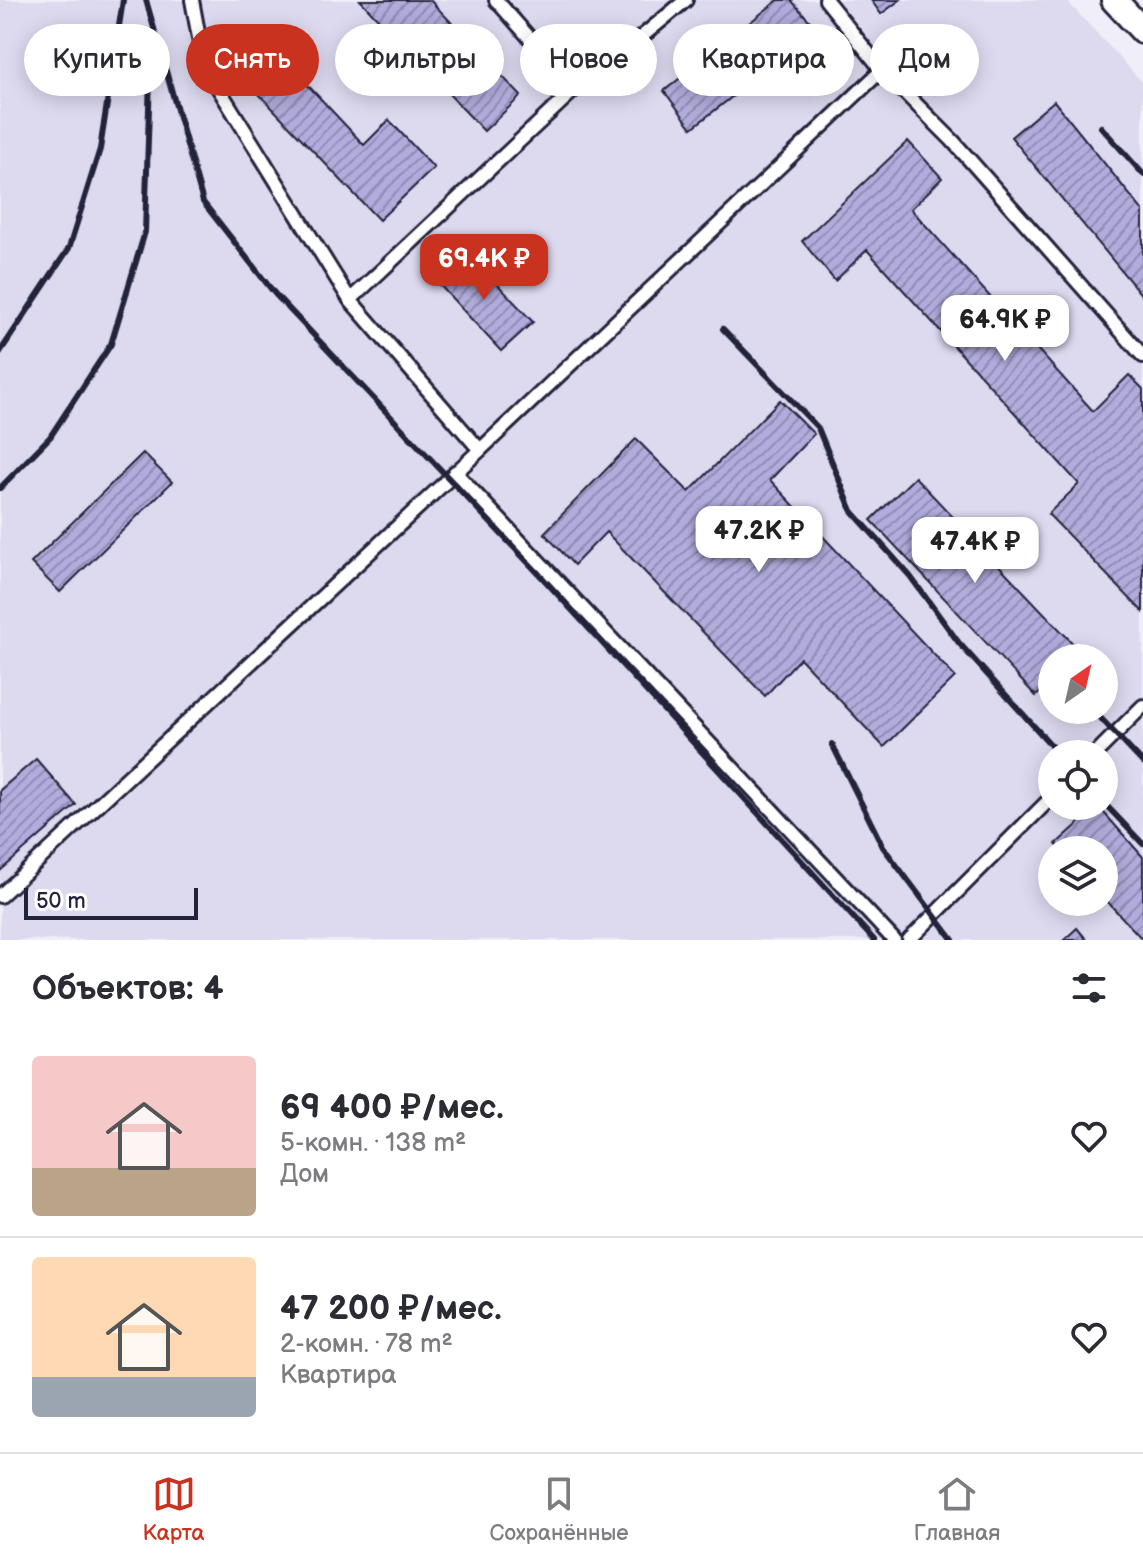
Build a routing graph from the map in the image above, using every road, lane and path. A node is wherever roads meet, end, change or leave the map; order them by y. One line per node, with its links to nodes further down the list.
1 (192, 0): 13 (lane)
2 (496, 0): 7 (lane)
3 (686, 0): 6 (lane)
4 (826, 0): 9 (lane)
5 (1114, 0): 8 (street)
6 (657, 24)
7 (520, 27)
8 (1143, 31)
9 (870, 55)
10 (870, 81): 15 (lane)
11 (568, 96): 13 (lane)
12 (908, 96): 14 (lane)
13 (350, 300): 15 (lane)
14 (1143, 356)
15 (480, 450): 16 (lane)
16 (455, 472): 20 (lane); 21 (lane)
17 (1143, 706): 18 (lane)
18 (1109, 740)
19 (1038, 811): 22 (lane)
20 (0, 896)
21 (894, 940)
22 (909, 940)

